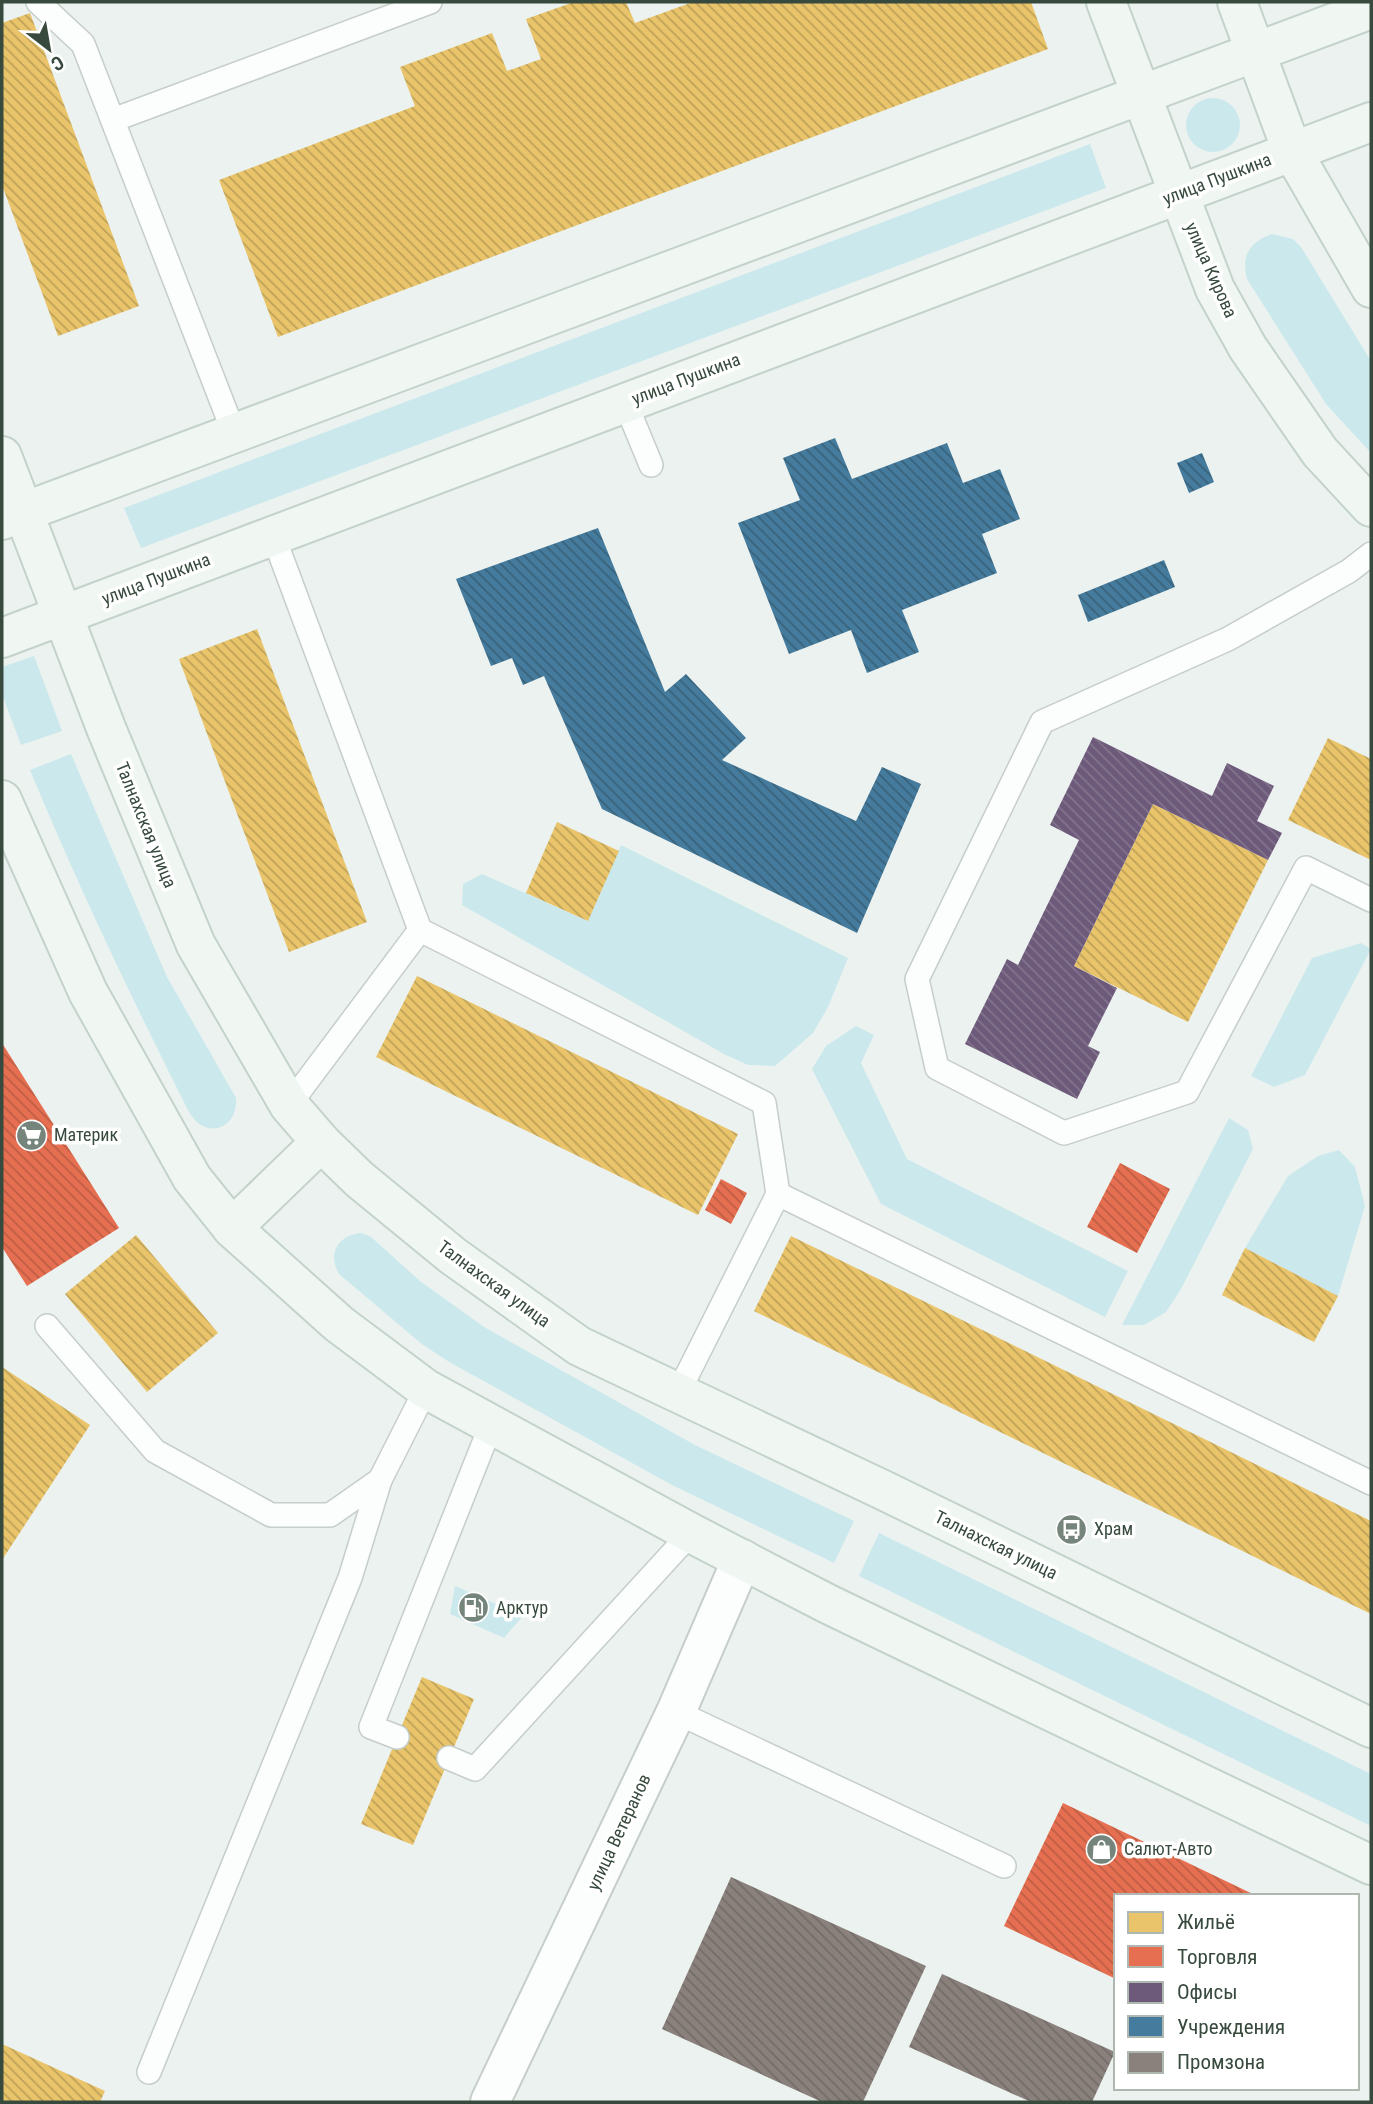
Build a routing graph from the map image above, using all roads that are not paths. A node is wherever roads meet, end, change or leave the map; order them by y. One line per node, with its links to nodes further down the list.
1 (38, 2): 8 (lane)
2 (430, 2): 8 (lane)
3 (1106, 2): 7 (street, улица Кирова)
4 (1237, 2): 6 (street)
5 (1371, 9): 6 (street)
6 (1256, 52): 7 (street); 10 (street)
7 (1141, 95): 11 (street, улица Кирова); 14 (street)
8 (113, 120): 14 (lane)
9 (1371, 122): 10 (street, улица Пушкина)
10 (1292, 151): 11 (street, улица Пушкина); 12 (street)
11 (1178, 194): 13 (street, улица Пушкина); 17 (street, улица Кирова)
12 (1371, 288)
13 (625, 402): 16 (lane); 19 (street, улица Пушкина)
14 (234, 433): 18 (street)
15 (2, 456): 18 (street, Талнахская улица)
16 (651, 465)
17 (1371, 507)
18 (13, 516): 21 (street, Талнахская улица)
19 (273, 535): 21 (street, улица Пушкина); 25 (lane)
20 (1371, 554): 24 (lane)
21 (63, 615): 22 (street, улица Пушкина); 26 (street, Талнахская улица)
22 (2, 638)
23 (2, 800): 29 (street)
24 (1371, 900)
25 (420, 930): 26 (lane); 28 (lane)
26 (289, 1105): 27 (street, Талнахская улица)
27 (321, 1142): 29 (street); 32 (street, Талнахская улица)
28 (778, 1194): 32 (lane); 35 (lane)
29 (232, 1227): 31 (street)
30 (47, 1326): 34 (lane)
31 (426, 1389): 33 (street); 34 (lane)
32 (678, 1393): 39 (street, Талнахская улица)
33 (491, 1424): 36 (street); 40 (lane)
34 (380, 1479): 44 (lane)
35 (1371, 1483)
36 (691, 1533): 37 (street); 41 (lane)
37 (742, 1559): 38 (street, улица Ветеранов); 43 (street)
38 (676, 1712): 42 (lane); 45 (street, улица Ветеранов)
39 (1371, 1728)
40 (397, 1737)
41 (449, 1758)
42 (1004, 1866)
43 (1371, 1866)
44 (149, 2072)
45 (490, 2102)

